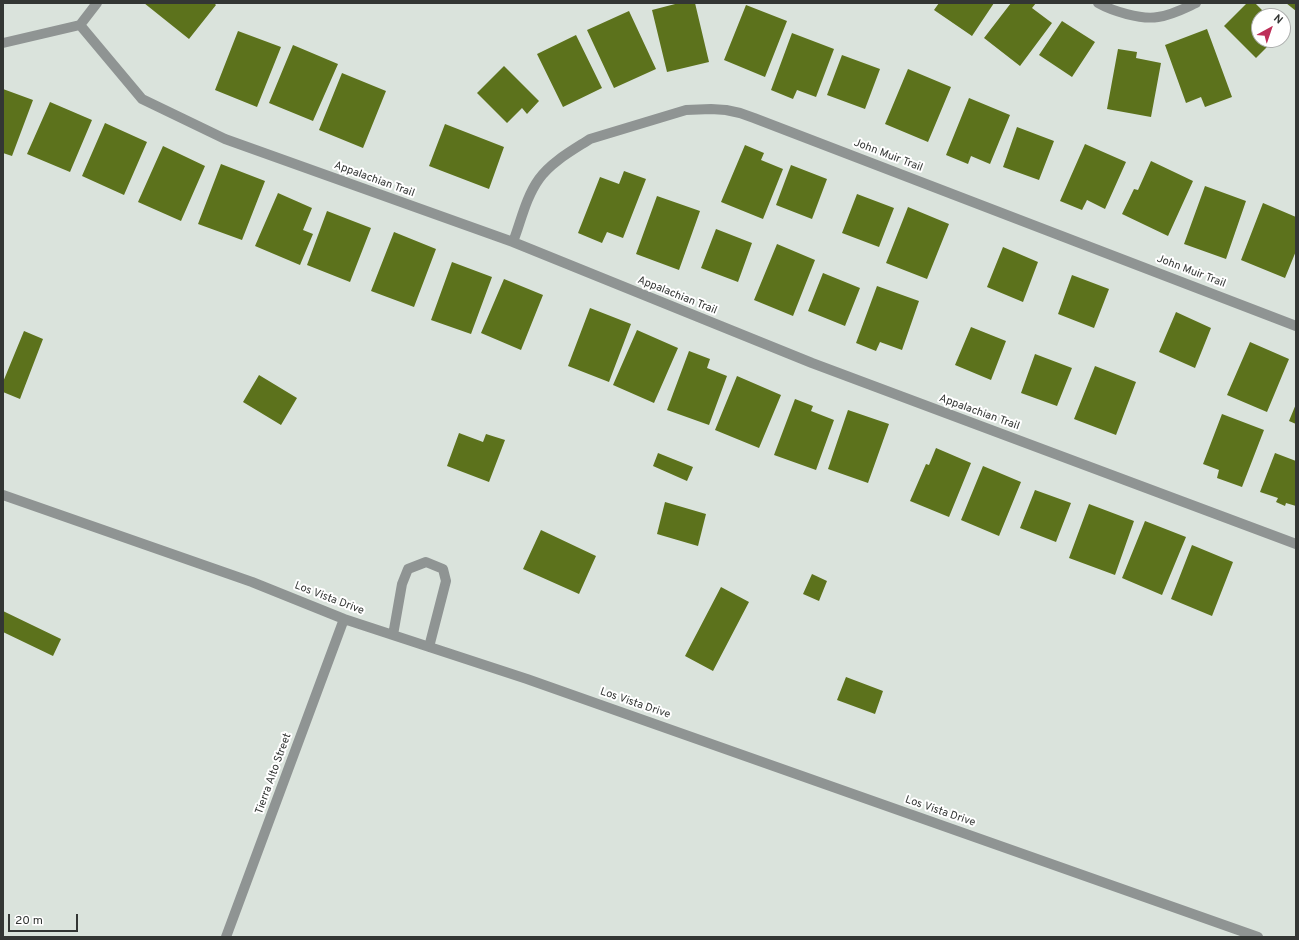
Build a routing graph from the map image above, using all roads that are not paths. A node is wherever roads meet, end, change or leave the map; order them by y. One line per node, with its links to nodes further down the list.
1 (97, 3): 4 (street)
2 (1098, 3): 3 (street)
3 (1196, 3)
4 (80, 25): 5 (street); 6 (street, Appalachian Trail)
5 (3, 43)
6 (513, 242): 7 (street, John Muir Trail); 9 (street, Appalachian Trail)
7 (1296, 326)
8 (3, 496): 10 (street, Los Vista Drive)
9 (1296, 544)
10 (344, 619): 11 (street, Los Vista Drive); 13 (street, Tierra Alto Street)
11 (394, 635): 12 (street, Los Vista Drive); 12 (street)
12 (429, 647): 14 (street, Los Vista Drive)
13 (226, 937)
14 (1258, 937)

